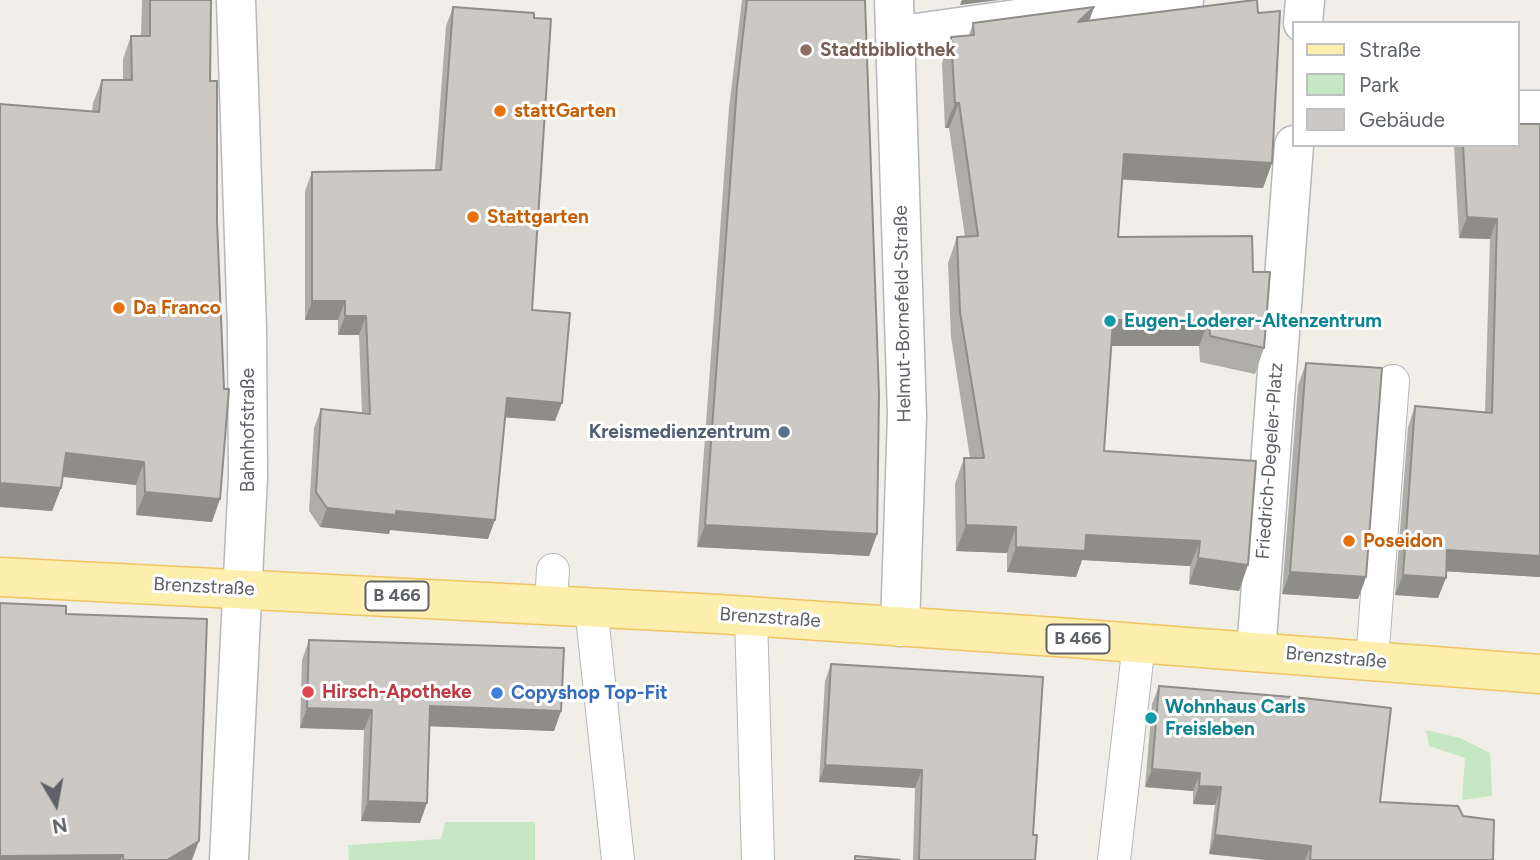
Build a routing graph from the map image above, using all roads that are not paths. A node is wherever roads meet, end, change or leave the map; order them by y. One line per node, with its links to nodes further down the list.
1 (236, 0): 11 (street, Bahnhofstraße)
2 (1184, 0): 4 (street)
3 (1305, 0): 5 (street)
4 (895, 18): 14 (street, Helmut-Bornefeld-Straße)
5 (1303, 21)
6 (1519, 110): 7 (street)
7 (1540, 110)
8 (1294, 147): 16 (street, Friedrich-Degeler-Platz)
9 (1392, 382): 17 (lane)
10 (0, 577): 11 (main road, Brenzstraße / B 466)
11 (243, 589): 12 (main road, Brenzstraße / B 466); 19 (street, Bahnhofstraße)
12 (591, 607): 13 (main road, Brenzstraße / B 466); 20 (lane)
13 (751, 617): 14 (main road, Brenzstraße / B 466); 21 (lane)
14 (900, 627): 15 (main road, Brenzstraße / B 466)
15 (1139, 643): 16 (main road, Brenzstraße / B 466); 22 (lane)
16 (1256, 652): 17 (main road, Brenzstraße / B 466)
17 (1372, 661): 18 (main road, Brenzstraße / B 466)
18 (1540, 674)
19 (229, 860)
20 (618, 860)
21 (758, 860)
22 (1114, 860)

